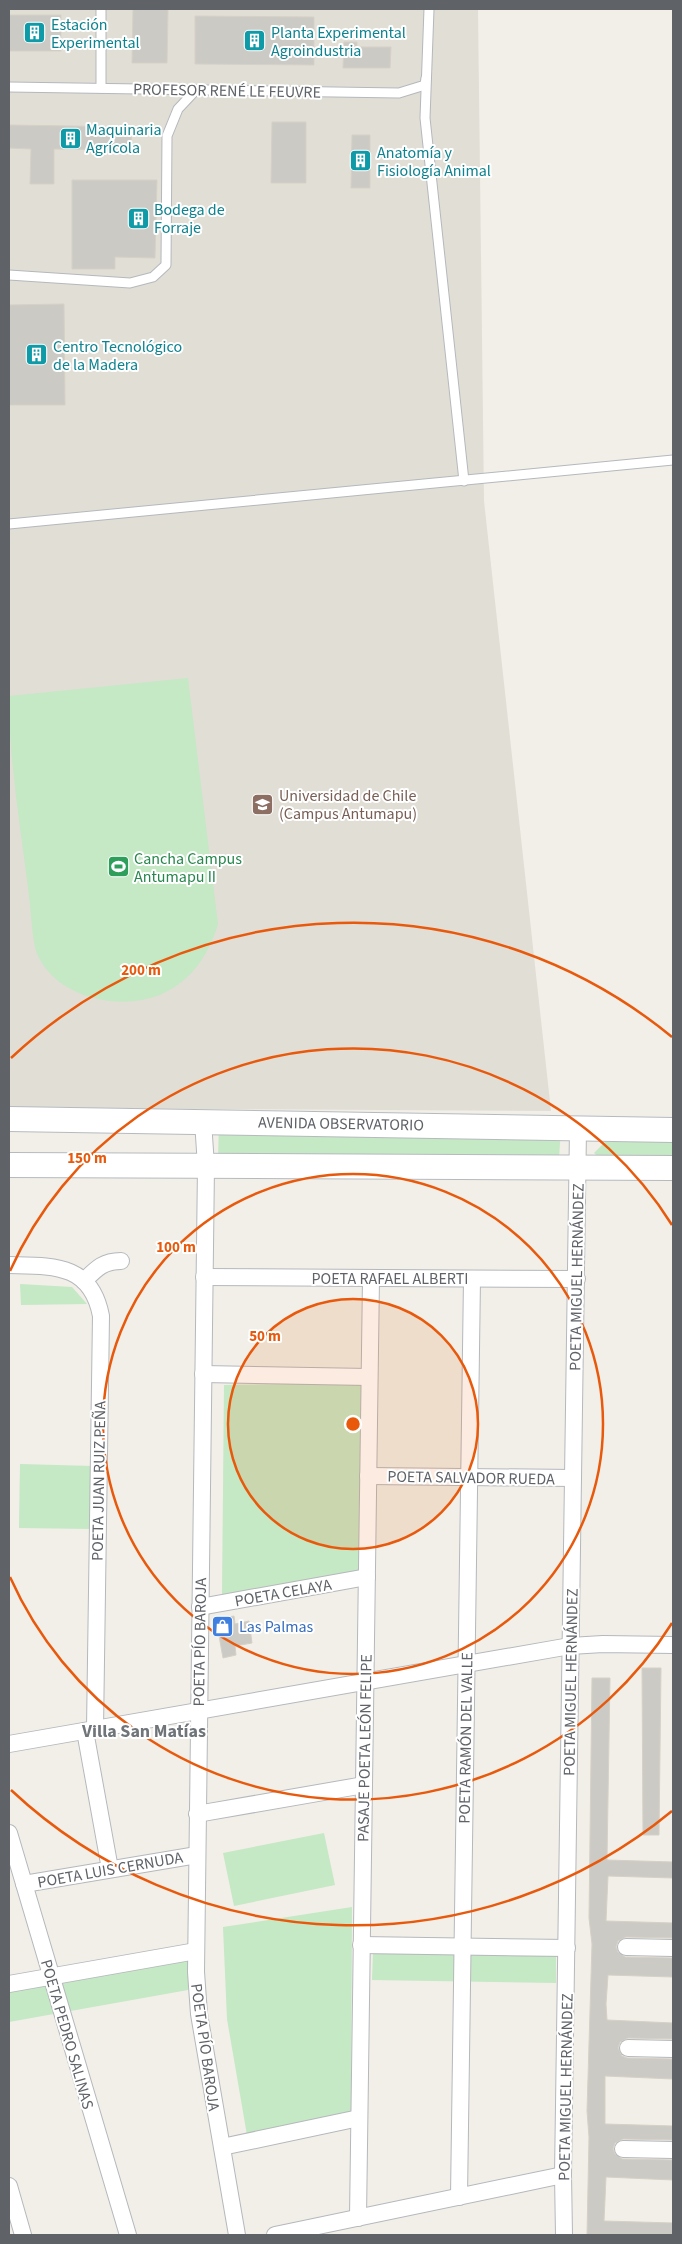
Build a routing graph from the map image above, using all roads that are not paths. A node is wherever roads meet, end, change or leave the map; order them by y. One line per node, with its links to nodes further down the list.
1 (102, 9): 5 (lane)
2 (429, 9): 3 (lane)
3 (428, 67): 6 (lane, PROFESOR RENÉ LE FEUVRE); 9 (lane)
4 (9, 88): 5 (lane, PROFESOR RENÉ LE FEUVRE)
5 (101, 88): 6 (lane, PROFESOR RENÉ LE FEUVRE)
6 (195, 91): 7 (lane)
7 (9, 275)
8 (673, 460): 9 (lane)
9 (464, 481): 10 (lane)
10 (9, 524)
11 (9, 1118): 12 (main road, AVENIDA OBSERVATORIO)
12 (208, 1121): 13 (main road, AVENIDA OBSERVATORIO); 16 (street, POETA PÍO BAROJA)
13 (578, 1129): 14 (main road, AVENIDA OBSERVATORIO); 17 (street, POETA MIGUEL HERNÁNDEZ)
14 (673, 1130)
15 (9, 1165): 16 (main road)
16 (206, 1166): 17 (main road); 21 (street, POETA PÍO BAROJA)
17 (578, 1168): 18 (main road); 24 (street, POETA MIGUEL HERNÁNDEZ)
18 (673, 1168)
19 (121, 1261): 25 (street)
20 (9, 1265): 25 (street)
21 (204, 1277): 22 (street, POETA RAFAEL ALBERTI); 26 (street, POETA PÍO BAROJA)
22 (371, 1278): 23 (street, POETA RAFAEL ALBERTI); 27 (street, PASAJE POETA LEÓN FELIPE)
23 (472, 1279): 24 (street, POETA RAFAEL ALBERTI); 29 (street, POETA RAMÓN DEL VALLE)
24 (577, 1279): 30 (street, POETA MIGUEL HERNÁNDEZ)
25 (84, 1281): 38 (street, POETA JUAN RUIZ PEÑA)
26 (203, 1374): 27 (street); 32 (street, POETA PÍO BAROJA)
27 (370, 1377): 28 (street, PASAJE POETA LEÓN FELIPE)
28 (368, 1476): 29 (street, POETA SALVADOR RUEDA); 31 (street, PASAJE POETA LEÓN FELIPE)
29 (468, 1478): 30 (street, POETA SALVADOR RUEDA); 35 (street, POETA RAMÓN DEL VALLE)
30 (573, 1478): 34 (street, POETA MIGUEL HERNÁNDEZ)
31 (367, 1577): 32 (street, POETA CELAYA); 36 (street, PASAJE POETA LEÓN FELIPE)
32 (200, 1608): 37 (street, POETA PÍO BAROJA)
33 (673, 1644): 34 (street)
34 (570, 1646): 35 (street); 49 (street, POETA MIGUEL HERNÁNDEZ)
35 (465, 1666): 36 (street); 47 (street, POETA RAMÓN DEL VALLE)
36 (365, 1683): 37 (street); 40 (street, PASAJE POETA LEÓN FELIPE)
37 (198, 1711): 38 (street); 41 (street, POETA PÍO BAROJA)
38 (90, 1730): 39 (street); 44 (street, POETA JUAN RUIZ PEÑA)
39 (9, 1744)
40 (364, 1785): 41 (street); 46 (street, PASAJE POETA LEÓN FELIPE)
41 (197, 1814): 43 (street, POETA PÍO BAROJA)
42 (9, 1832): 45 (street, POETA PEDRO SALINAS)
43 (197, 1855): 44 (street, POETA LUIS CERNUDA); 51 (street, POETA PÍO BAROJA)
44 (110, 1869): 45 (street, POETA LUIS CERNUDA)
45 (24, 1884): 52 (street, POETA PEDRO SALINAS)
46 (362, 1945): 47 (street); 56 (street, PASAJE POETA LEÓN FELIPE)
47 (463, 1946): 49 (street); 62 (street, POETA RAMÓN DEL VALLE)
48 (626, 1947): 50 (street)
49 (567, 1948): 60 (street, POETA MIGUEL HERNÁNDEZ)
50 (673, 1948)
51 (196, 1951): 52 (street); 57 (street, POETA PÍO BAROJA)
52 (51, 1976): 53 (street); 65 (street, POETA PEDRO SALINAS)
53 (9, 1984)
54 (628, 2048): 55 (street)
55 (673, 2049)
56 (359, 2118): 57 (street); 63 (street, PASAJE POETA LEÓN FELIPE)
57 (222, 2147): 66 (street, POETA PÍO BAROJA)
58 (624, 2149): 59 (street)
59 (673, 2150)
60 (563, 2175): 62 (street); 68 (street, POETA MIGUEL HERNÁNDEZ)
61 (9, 2186): 64 (street)
62 (459, 2197): 63 (street)
63 (358, 2218): 67 (street)
64 (23, 2235)
65 (128, 2235)
66 (237, 2235)
67 (275, 2235)
68 (564, 2235)

